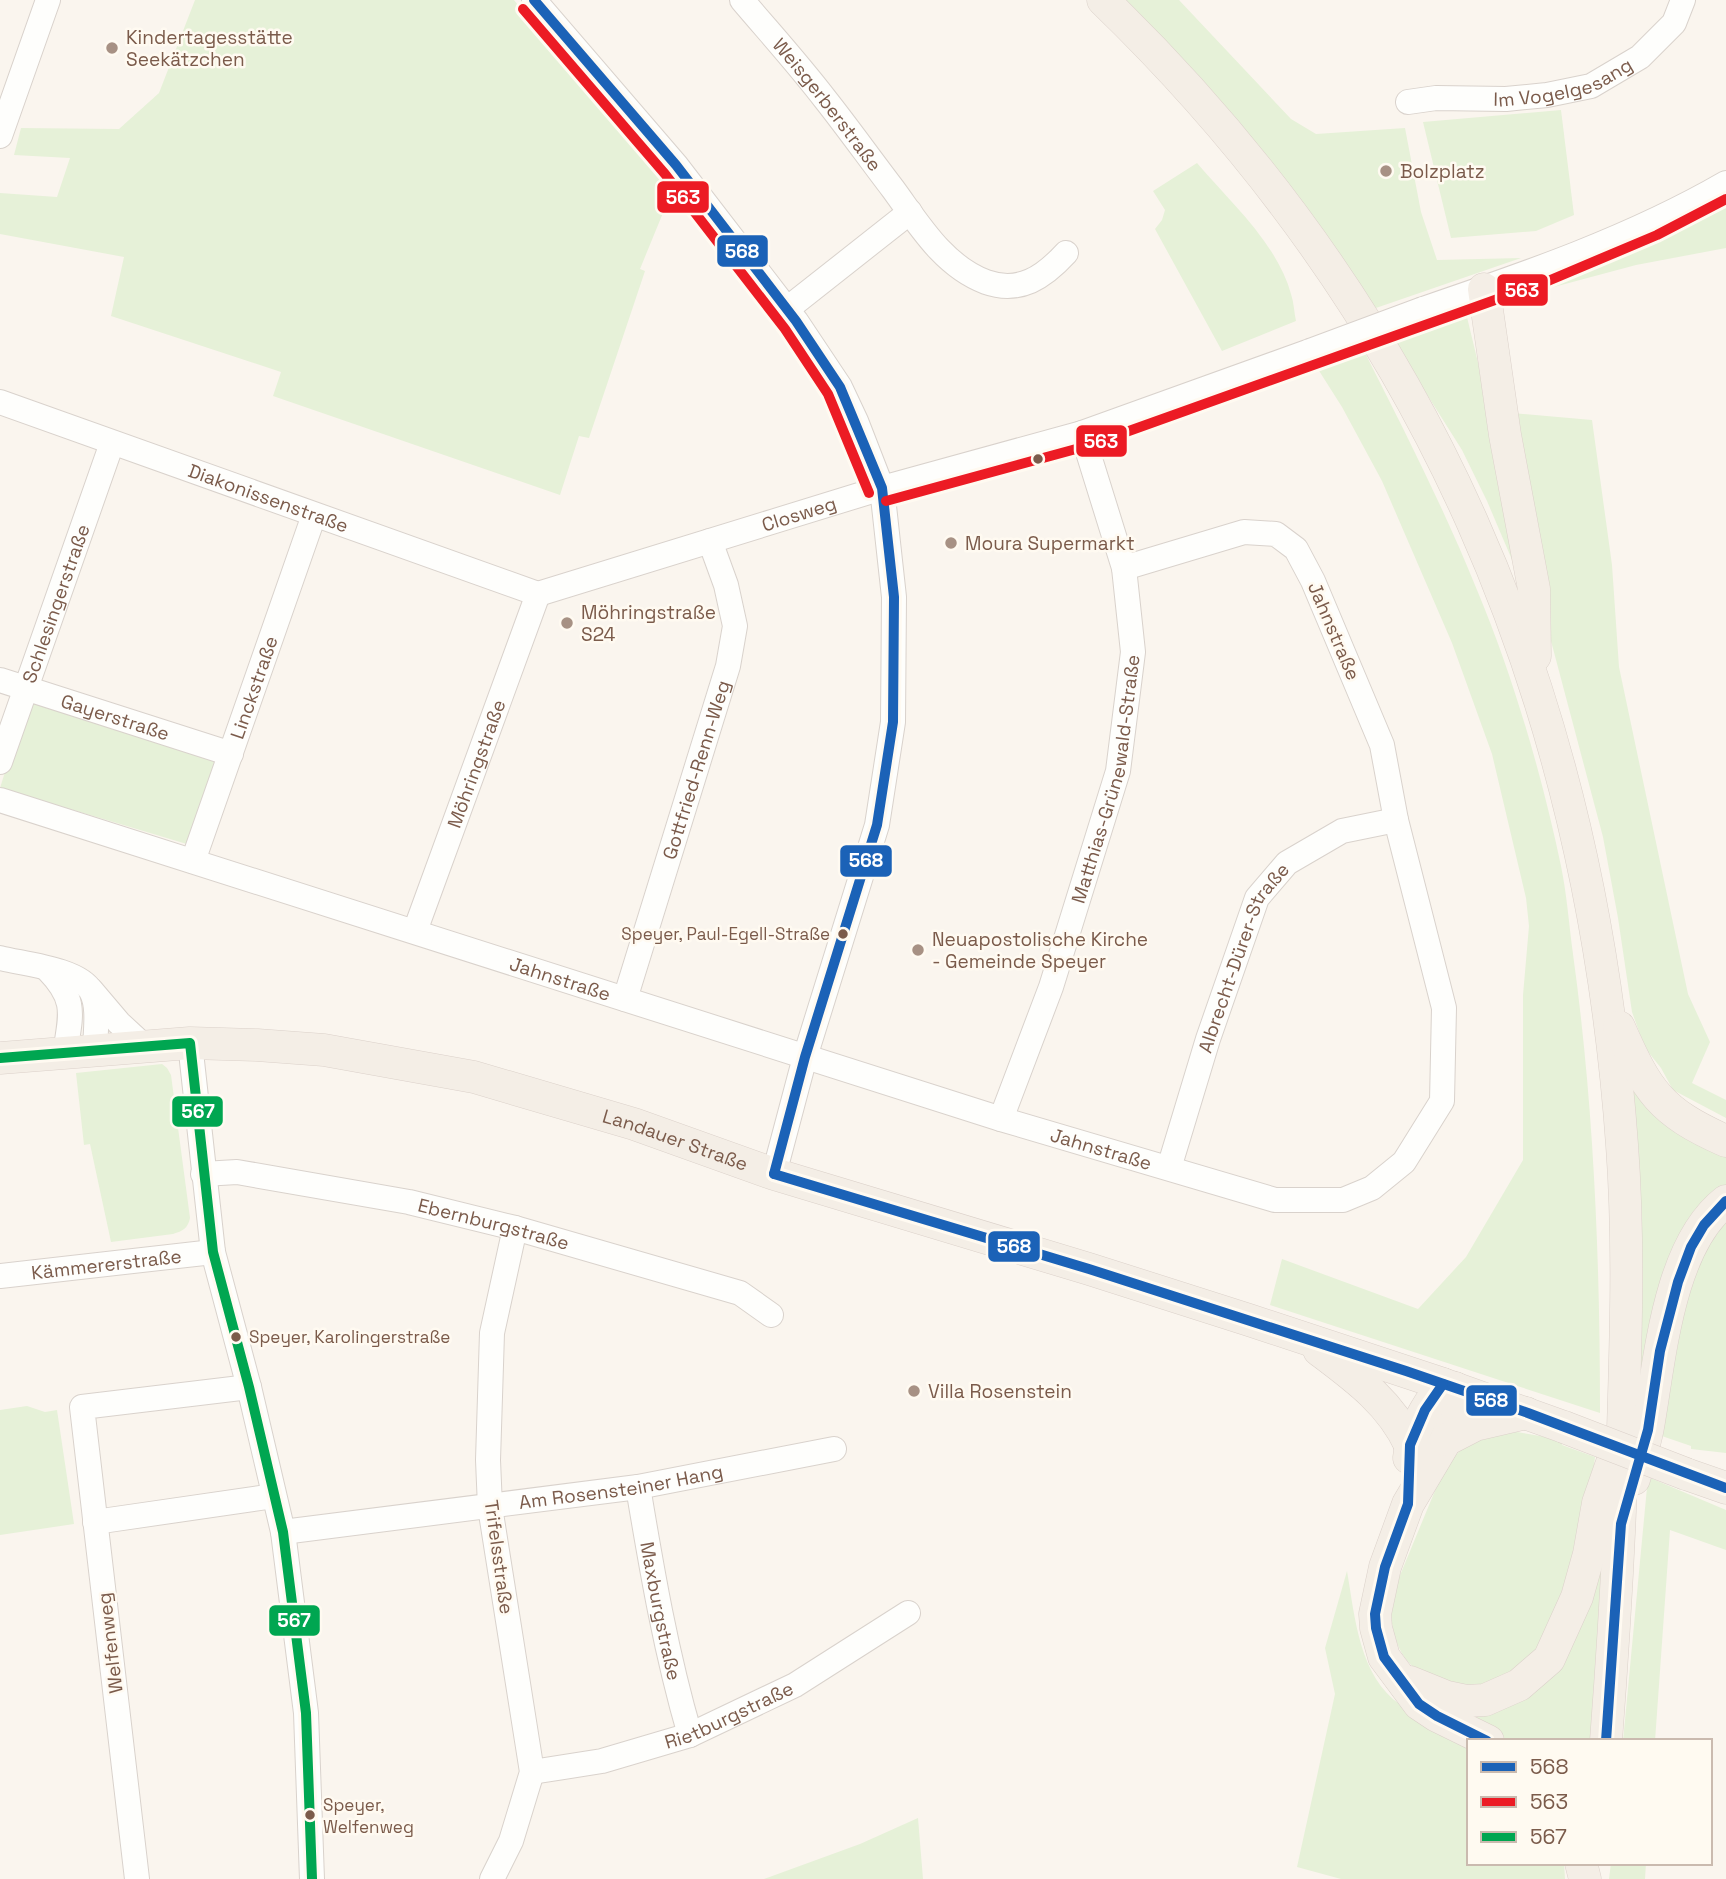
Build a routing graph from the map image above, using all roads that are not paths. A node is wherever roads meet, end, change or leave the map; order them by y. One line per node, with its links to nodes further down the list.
1 (48, 0): 7 (street)
2 (534, 0): 12 (street)
3 (743, 0): 9 (street, Weisgerberstraße)
4 (1103, 0): 22 (main road)
5 (1683, 0): 6 (street, Im Vogelgesang)
6 (1408, 102)
7 (0, 136)
8 (1726, 183): 11 (street, Closweg)
9 (910, 212): 10 (street, Weisgerberstraße); 12 (street)
10 (1066, 253)
11 (1484, 289): 14 (street, Closweg, bridge); 22 (main road)
12 (787, 309): 16 (street)
13 (0, 402): 15 (street, Diakonissenstraße)
14 (1082, 433): 16 (street, Closweg); 19 (street, Matthias-Grünewald-Straße)
15 (111, 443): 17 (street, Diakonissenstraße); 23 (street, Schlesingerstraße)
16 (882, 488): 18 (street, Closweg); 38 (street)
17 (314, 515): 20 (street, Diakonissenstraße); 24 (street, Linckstraße)
18 (710, 541): 20 (street, Closweg); 33 (street, Gottfried-Renn-Weg)
19 (1124, 568): 27 (street, Jahnstraße); 40 (street, Matthias-Grünewald-Straße)
20 (537, 594): 29 (street, Möhringstraße)
21 (0, 680): 23 (street, Gayerstraße)
22 (1535, 682): 34 (main road)
23 (25, 687): 24 (street, Gayerstraße); 25 (street, Schlesingerstraße)
24 (231, 754): 28 (street, Linckstraße)
25 (0, 762)
26 (0, 800): 28 (street, Jahnstraße)
27 (1396, 820): 42 (street, Albrecht-Dürer-Straße); 42 (street, Jahnstraße)
28 (194, 860): 29 (street, Jahnstraße)
29 (415, 932): 33 (street, Jahnstraße)
30 (0, 958): 31 (street)
31 (48, 970): 32 (street); 37 (street)
32 (91, 990): 36 (street); 37 (street)
33 (625, 999): 38 (street, Jahnstraße)
34 (1607, 1000): 41 (main road); 54 (main road)
35 (190, 1043): 36 (main road, Landauer Straße); 43 (street); 44 (main road, Landauer Straße)
36 (145, 1047): 37 (main road, Landauer Straße)
37 (80, 1052): 39 (main road, Landauer Straße)
38 (805, 1057): 40 (street, Jahnstraße); 44 (street)
39 (0, 1058)
40 (1001, 1119): 42 (street, Jahnstraße)
41 (1726, 1141)
42 (1169, 1168)
43 (203, 1174): 46 (street, Ebernburgstraße); 47 (street)
44 (775, 1174): 50 (main road, Landauer Straße)
45 (1726, 1201): 64 (main road)
46 (515, 1228): 49 (street, Ebernburgstraße); 62 (street, Trifelsstraße)
47 (213, 1252): 48 (street, Kämmererstraße); 52 (street)
48 (0, 1276)
49 (771, 1315)
50 (1301, 1337): 51 (main road, Landauer Straße); 56 (main road)
51 (1449, 1386): 53 (main road, Landauer Straße); 55 (main road); 56 (main road)
52 (249, 1387): 60 (street); 63 (street, Welfenweg)
53 (1528, 1413): 55 (main road); 59 (main road, Landauer Straße, bridge)
54 (1623, 1429): 64 (main road); 67 (main road)
55 (1446, 1440): 61 (main road)
56 (1410, 1445): 61 (main road)
57 (834, 1449): 58 (street, Am Rosensteiner Hang)
58 (638, 1487): 62 (street, Am Rosensteiner Hang); 68 (street, Maxburgstraße)
59 (1726, 1488)
60 (274, 1496): 63 (street); 65 (street)
61 (1408, 1504): 67 (main road)
62 (490, 1507): 65 (street, Am Rosensteiner Hang); 71 (street, Trifelsstraße)
63 (95, 1522): 72 (street, Welfenweg)
64 (1621, 1524): 70 (main road)
65 (284, 1532): 73 (street)
66 (908, 1613): 68 (street, Rietburgstraße)
67 (1397, 1676): 69 (main road)
68 (690, 1735): 71 (street, Rietburgstraße)
69 (1485, 1739)
70 (1606, 1739)
71 (532, 1772): 74 (street, Trifelsstraße)
72 (137, 1879)
73 (312, 1879)
74 (492, 1879)

